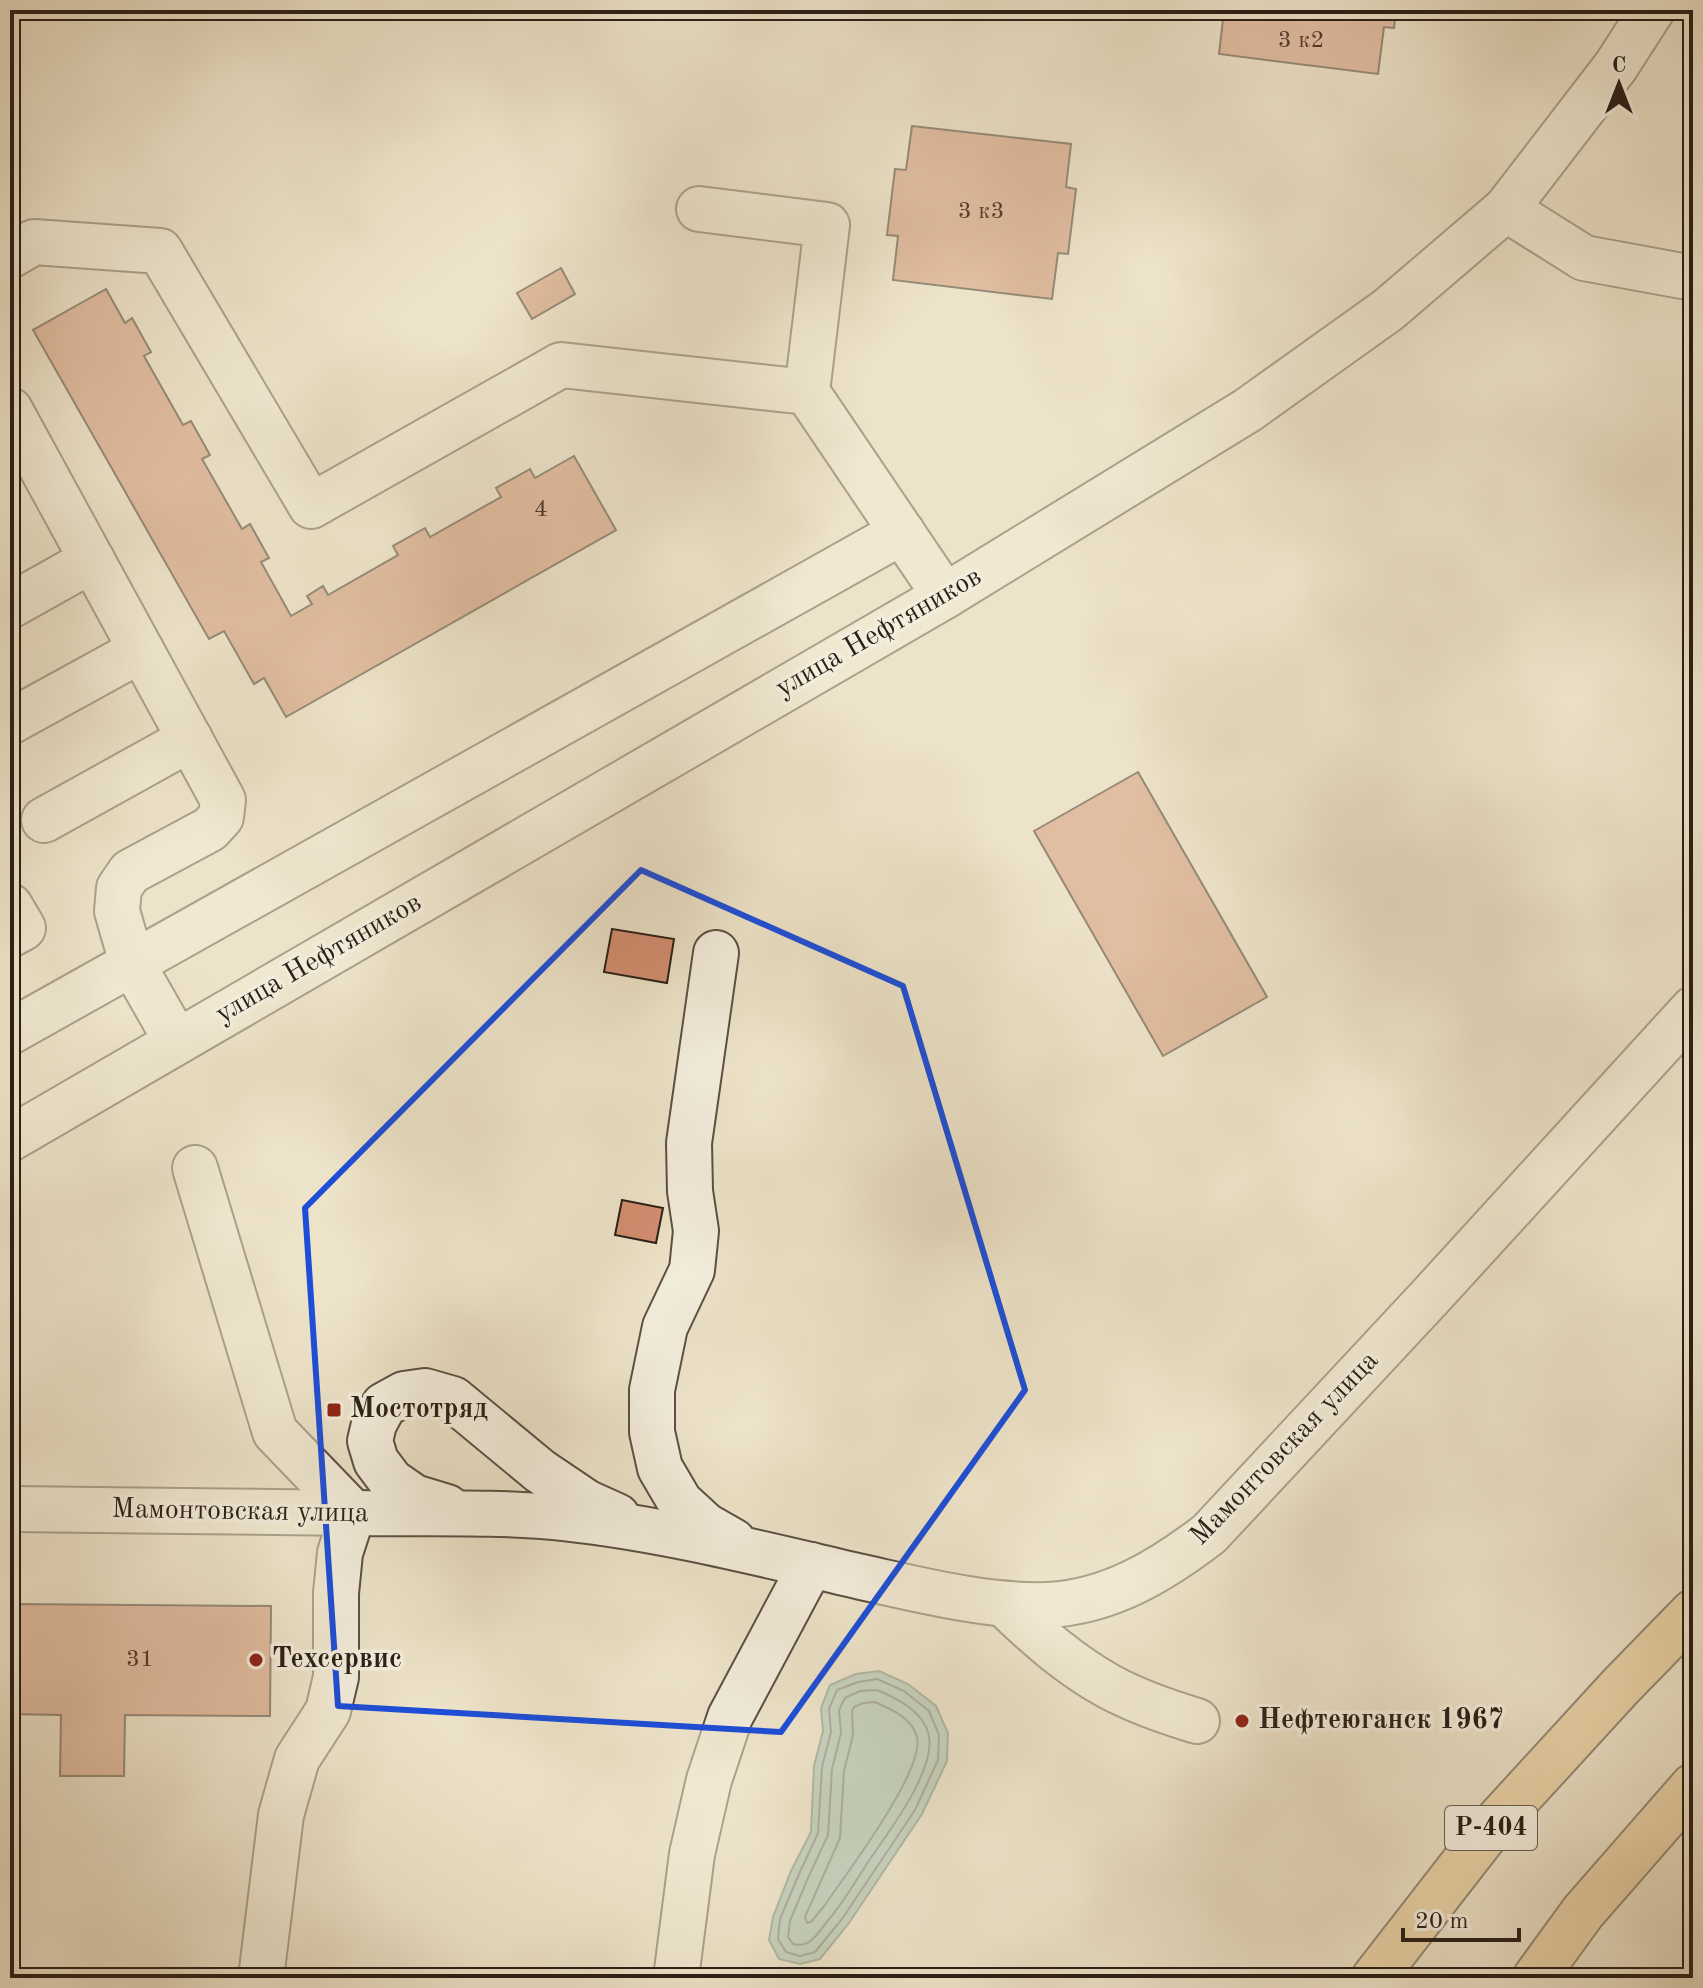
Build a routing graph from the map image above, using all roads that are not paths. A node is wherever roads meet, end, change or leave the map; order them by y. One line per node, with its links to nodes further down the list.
1 (1652, 10): 3 (street, улица Нефтяников)
2 (699, 209): 6 (street)
3 (1506, 209): 5 (street); 11 (street, улица Нефтяников)
4 (10, 256): 6 (street)
5 (1693, 278)
6 (807, 392): 9 (street)
7 (10, 410): 8 (street)
8 (27, 480): 10 (street)
9 (902, 532): 11 (street); 20 (street)
10 (92, 560): 12 (street); 13 (street)
11 (945, 596): 23 (street, улица Нефтяников)
12 (10, 606)
13 (141, 650): 14 (street); 15 (street)
14 (10, 722)
15 (190, 739): 16 (street); 20 (street)
16 (44, 820)
17 (10, 906): 18 (street)
18 (10, 935)
19 (716, 953): 30 (street)
20 (132, 963): 22 (street); 23 (street)
21 (1693, 1009): 32 (street, Мамонтовская улица)
22 (10, 1032)
23 (177, 1042): 24 (street, улица Нефтяников)
24 (10, 1139)
25 (195, 1168): 27 (street)
26 (10, 1509): 27 (street, Мамонтовская улица)
27 (353, 1513): 28 (street, Мамонтовская улица); 36 (street)
28 (470, 1514): 29 (street, Мамонтовская улица); 29 (street, Мамонтовская улица)
29 (652, 1531): 30 (street, Мамонтовская улица)
30 (753, 1552): 31 (street, Мамонтовская улица)
31 (811, 1565): 32 (street, Мамонтовская улица); 37 (street)
32 (1004, 1604): 34 (street)
33 (1693, 1612): 38 (highway, Р-404)
34 (1197, 1721)
35 (1693, 1786): 39 (highway)
36 (261, 1978)
37 (676, 1978)
38 (1374, 1978)
39 (1535, 1978)

